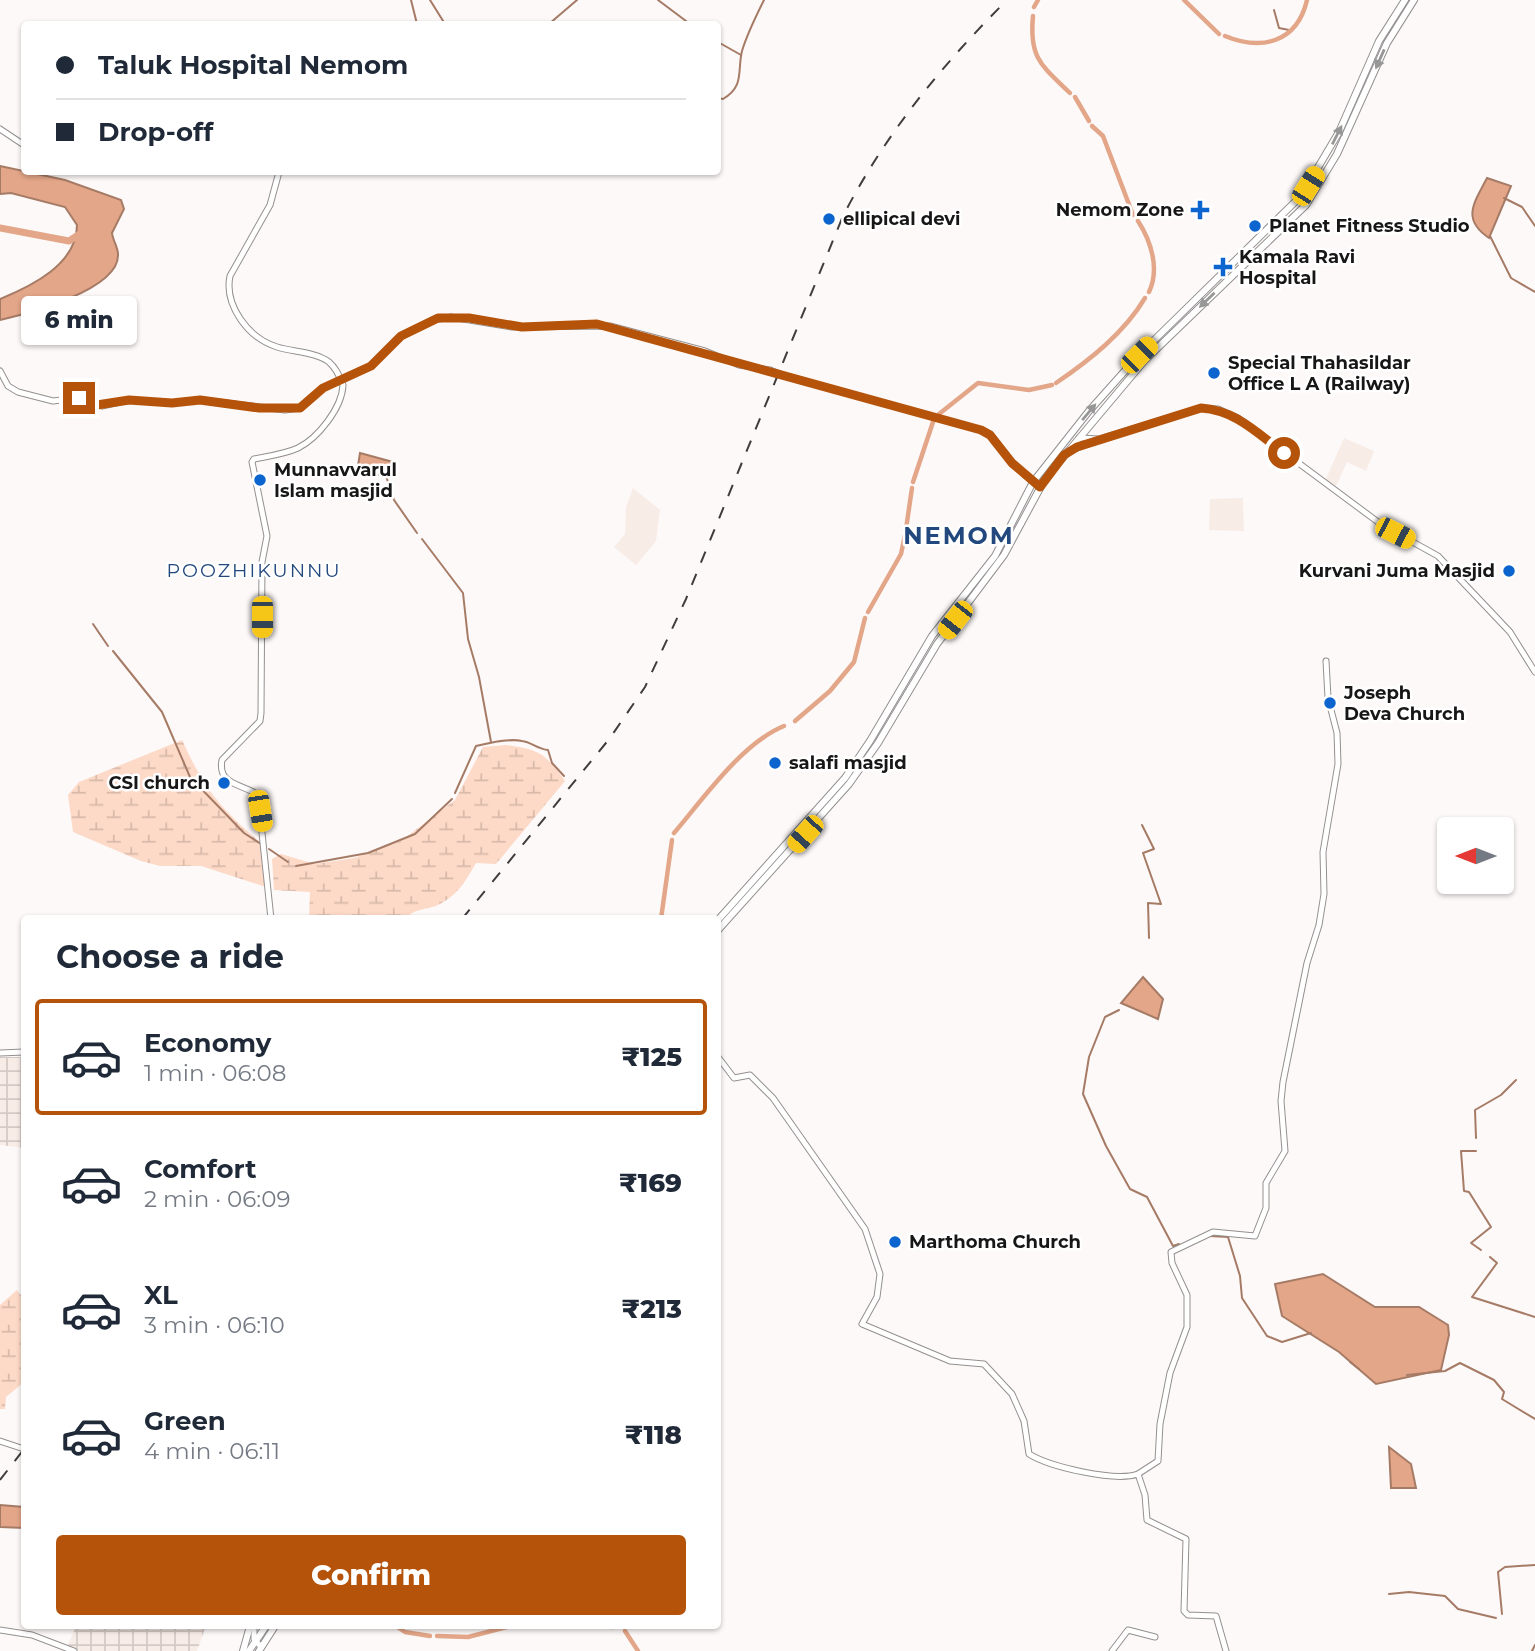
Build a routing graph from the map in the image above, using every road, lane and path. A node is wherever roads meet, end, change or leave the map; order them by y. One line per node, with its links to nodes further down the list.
1 (1405, 0): 6 (main road, one-way to 1)
2 (1414, 0): 6 (main road, one-way to 6)
3 (0, 129): 4 (street)
4 (21, 143)
5 (278, 175): 8 (street)
6 (1266, 237): 9 (main road, one-way to 6); 10 (main road, one-way to 10)
7 (0, 371): 8 (street)
8 (341, 379): 13 (street, bridge); 17 (street)
9 (1071, 433): 10 (main road); 13 (main road)
10 (1079, 438): 11 (street); 12 (main road)
11 (1099, 439): 12 (street); 16 (street)
12 (1064, 455): 14 (main road)
13 (1033, 482): 14 (street); 18 (main road)
14 (1040, 487): 19 (main road)
15 (1326, 661): 25 (street)
16 (1535, 672)
17 (271, 915)
18 (721, 917)
19 (721, 927)
20 (0, 1052): 21 (street)
21 (21, 1052)
22 (721, 1062): 25 (street)
23 (0, 1441): 24 (street)
24 (21, 1448)
25 (1138, 1474): 37 (street)
26 (251, 1629): 32 (main road)
27 (253, 1629): 33 (street)
28 (265, 1629): 33 (main road)
29 (272, 1629): 33 (main road)
30 (0, 1630): 34 (street)
31 (1155, 1637): 36 (street)
32 (246, 1640): 33 (street); 35 (main road)
33 (256, 1648)
34 (74, 1651)
35 (243, 1651)
36 (1112, 1651)
37 (1226, 1651)

